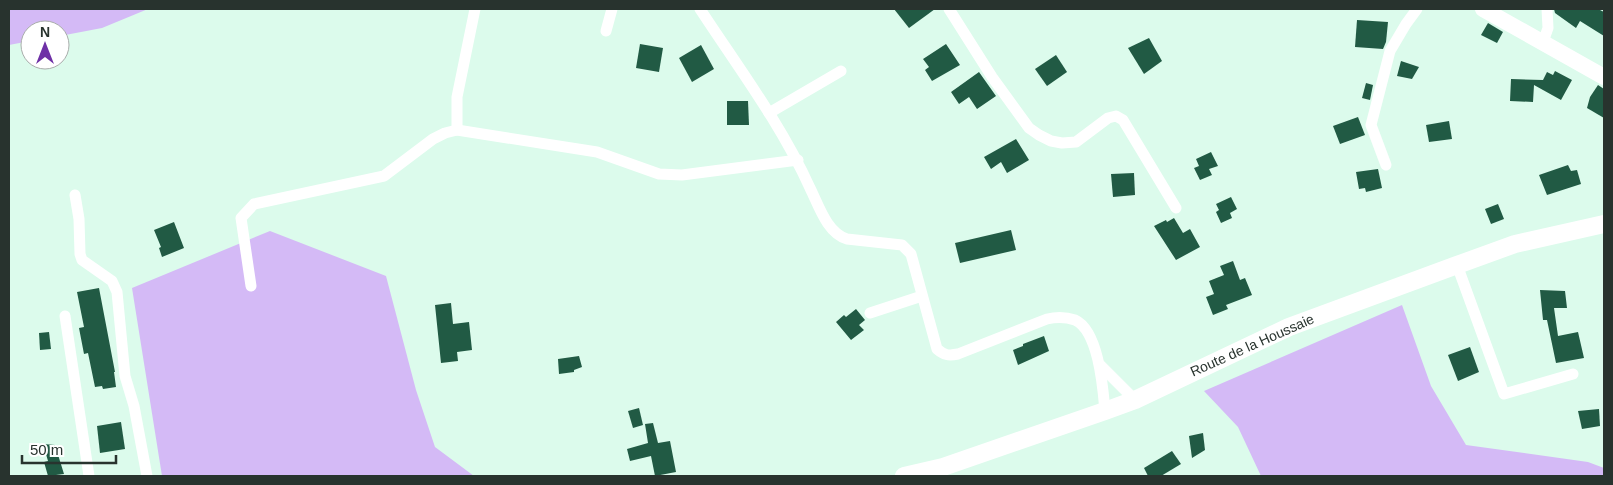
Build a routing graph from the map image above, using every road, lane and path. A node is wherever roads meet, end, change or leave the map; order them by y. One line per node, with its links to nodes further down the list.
1 (475, 9): 13 (street)
2 (612, 9): 8 (street)
3 (700, 9): 12 (street)
4 (949, 9): 17 (street)
5 (1417, 9): 15 (street)
6 (1483, 9): 9 (main road)
7 (1546, 9): 9 (street)
8 (606, 31)
9 (1543, 42): 11 (main road)
10 (841, 71): 12 (street)
11 (1604, 77)
12 (769, 113): 14 (street)
13 (457, 130): 14 (street); 20 (street)
14 (798, 160): 21 (street)
15 (1386, 165)
16 (75, 195): 29 (street)
17 (1176, 208)
18 (1604, 224): 19 (main road, Route de la Houssaie)
19 (1457, 265): 25 (street); 26 (main road, Route de la Houssaie)
20 (251, 286)
21 (922, 296): 22 (street); 24 (street)
22 (870, 313)
23 (65, 316): 28 (street)
24 (1100, 365): 26 (street); 27 (street)
25 (1573, 374)
26 (1135, 400): 27 (main road, Route de la Houssaie)
27 (1105, 411): 30 (main road, Route de la Houssaie)
28 (89, 476)
29 (147, 476)
30 (904, 476)

